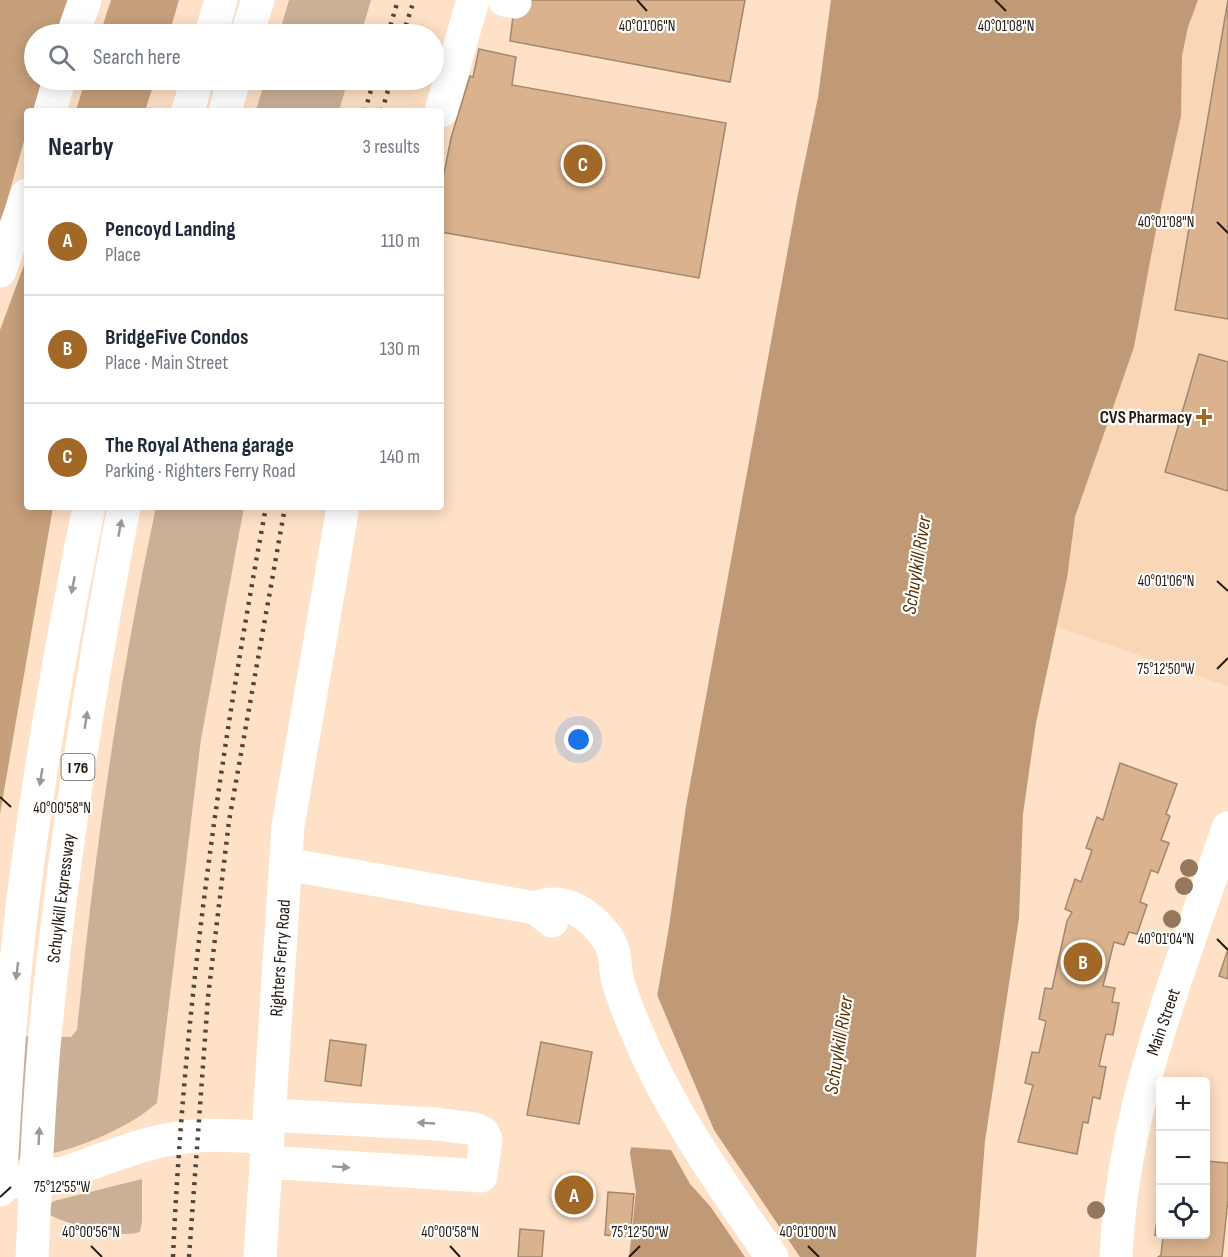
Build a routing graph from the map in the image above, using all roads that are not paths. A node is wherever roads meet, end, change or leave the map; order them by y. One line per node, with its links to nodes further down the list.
1 (85, 0): 5 (main road)
2 (221, 0): 6 (main road)
3 (258, 0): 7 (main road)
4 (473, 0): 14 (main road)
5 (77, 24)
6 (214, 24)
7 (250, 24)
8 (56, 90): 11 (main road)
9 (194, 90): 12 (main road)
10 (231, 90): 13 (main road)
11 (51, 108)
12 (189, 108)
13 (226, 108)
14 (442, 108)
15 (24, 203): 16 (main road)
16 (0, 271)
17 (87, 510): 24 (main road, Schuylkill Expressway / I 76, one-way to 24)
18 (123, 510): 25 (main road, Schuylkill Expressway / I 76, one-way to 18)
19 (342, 510): 21 (main road, Righters Ferry Road)
20 (1228, 828): 28 (main road, Main Street)
21 (286, 864): 22 (main road, Righters Ferry Road); 27 (main road)
22 (268, 1138): 22 (main road, one-way to 22); 23 (main road); 26 (main road, Righters Ferry Road)
23 (0, 1182)
24 (0, 1190)
25 (32, 1257)
26 (260, 1257)
27 (772, 1257)
28 (1116, 1257)

